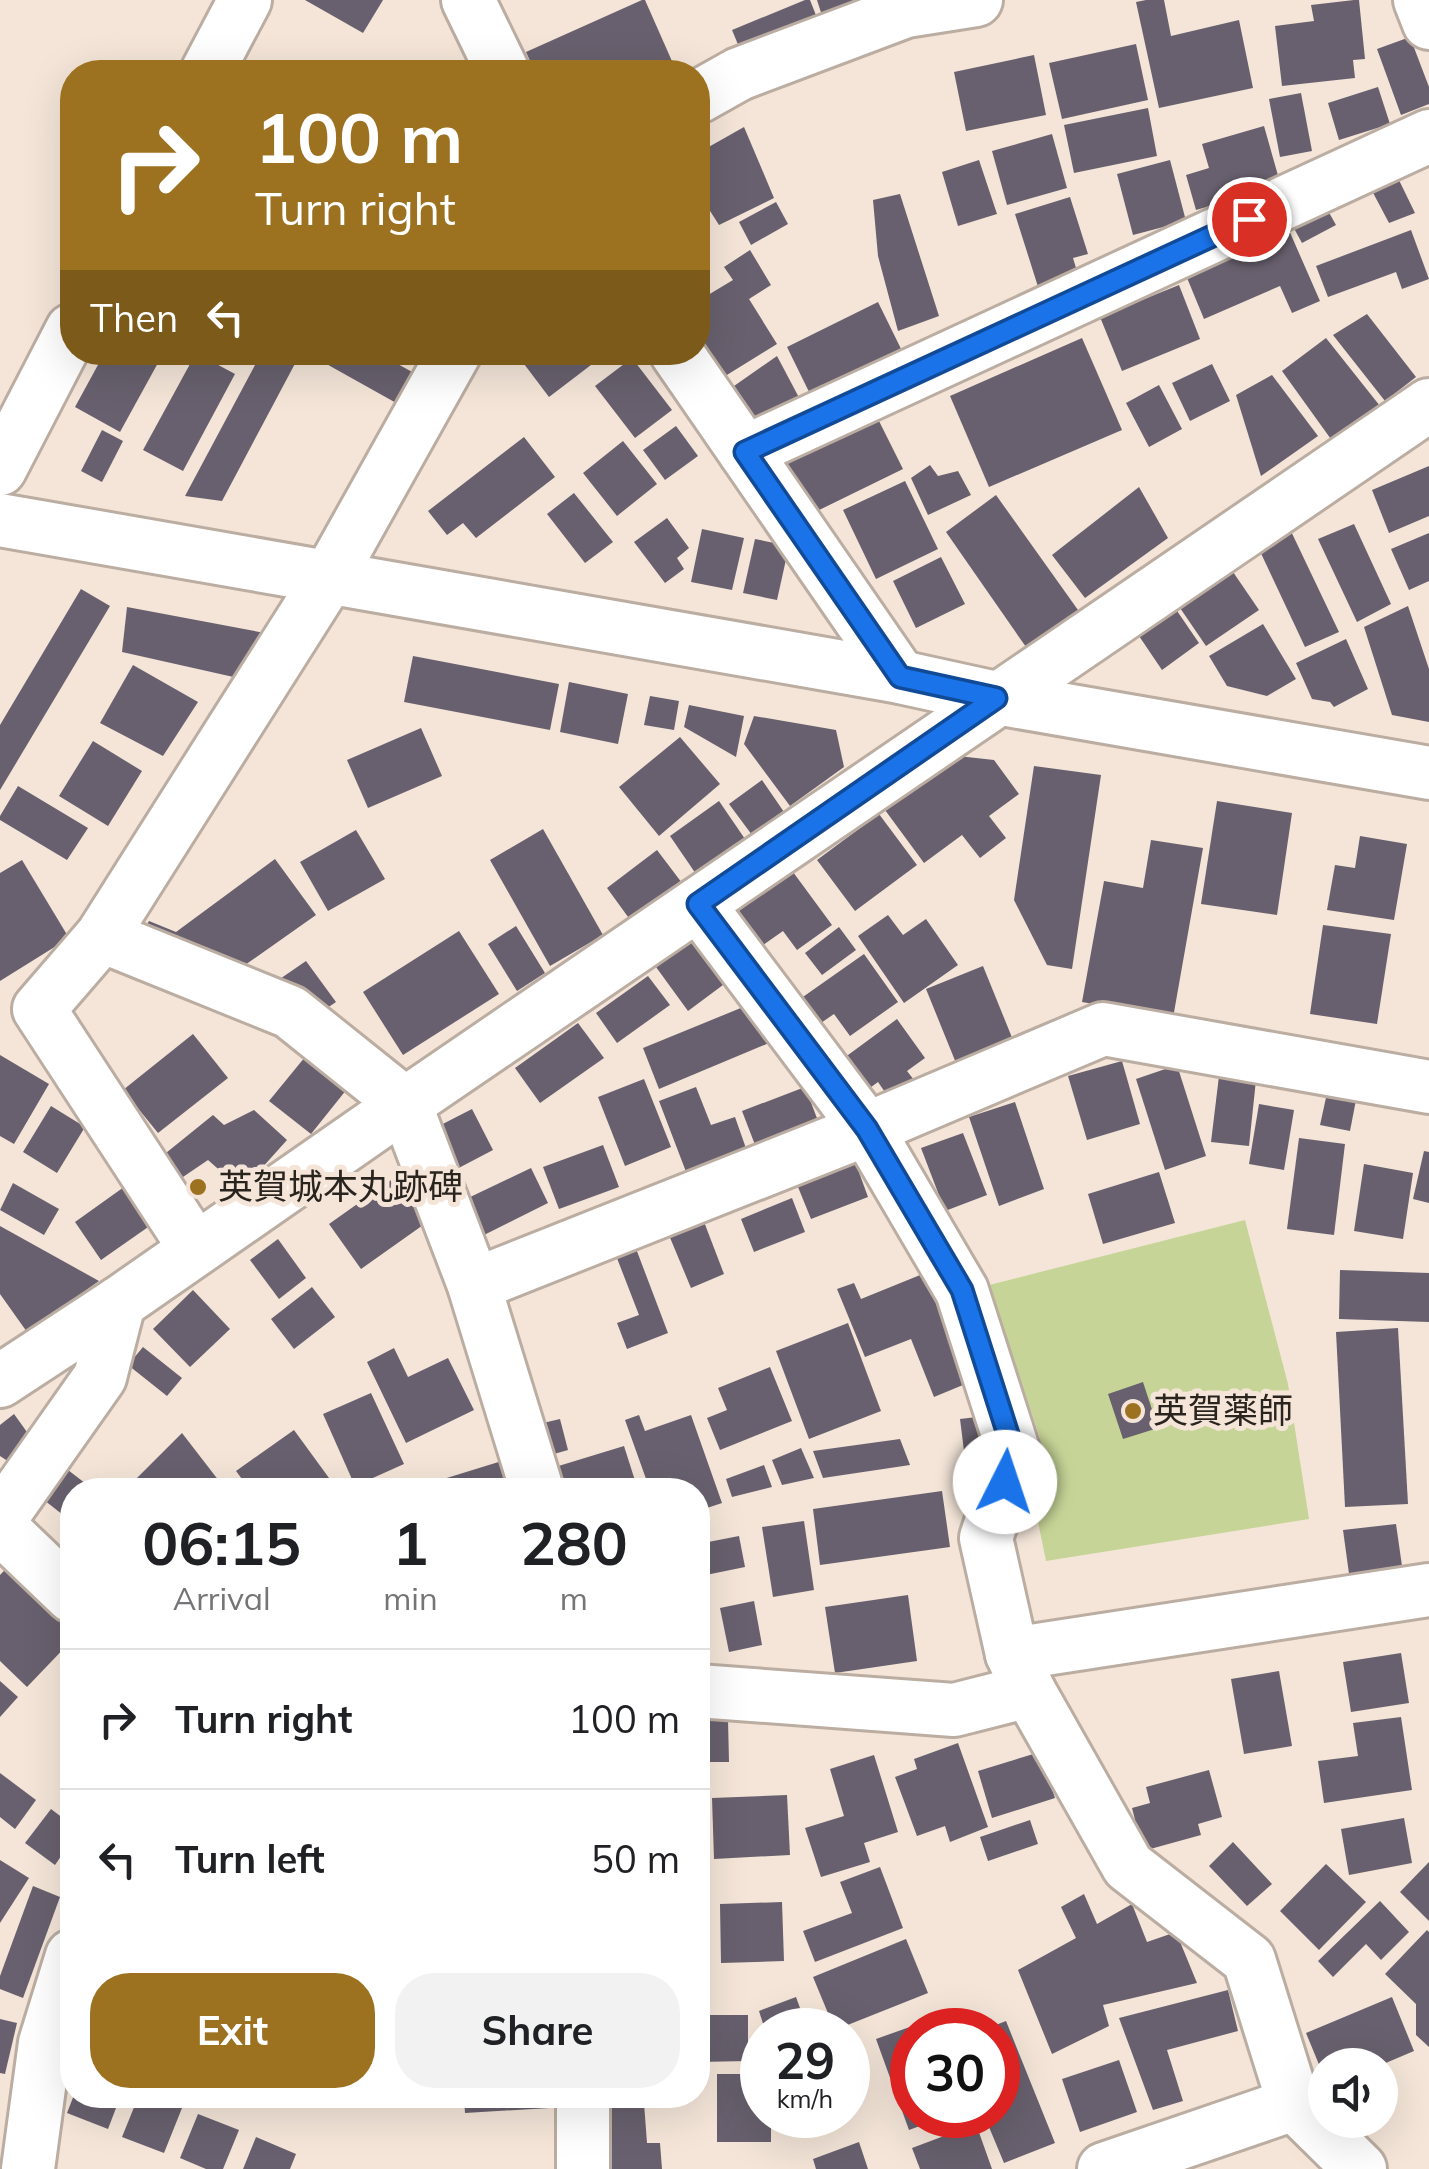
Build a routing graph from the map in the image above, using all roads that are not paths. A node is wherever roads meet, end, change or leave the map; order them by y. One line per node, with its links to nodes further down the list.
1 (245, 0): 6 (street)
2 (468, 0): 7 (street)
3 (976, 0): 8 (street)
4 (1420, 0): 5 (street)
5 (1429, 23)
6 (213, 60)
7 (497, 60)
8 (710, 90)
9 (1429, 136): 14 (street)
10 (60, 353): 15 (street)
11 (448, 365): 17 (street)
12 (685, 365): 14 (street)
13 (1429, 404): 19 (street)
14 (745, 452): 18 (street)
15 (0, 468)
16 (0, 520): 17 (street)
17 (328, 579): 18 (street); 22 (street)
18 (900, 677): 19 (street)
19 (996, 698): 20 (street); 21 (street)
20 (1429, 774)
21 (698, 904): 25 (street); 26 (street)
22 (102, 936): 23 (street); 25 (street)
23 (19, 1012): 27 (street)
24 (1429, 1087): 26 (street)
25 (405, 1104): 27 (street); 28 (street)
26 (867, 1129): 28 (street); 36 (street)
27 (195, 1248): 29 (street)
28 (474, 1285): 31 (street)
29 (119, 1303): 30 (street); 32 (street)
30 (0, 1382)
31 (533, 1478)
32 (0, 1520)
33 (0, 1527): 34 (street)
34 (60, 1584)
35 (1429, 1590): 36 (street)
36 (1020, 1672): 37 (street); 39 (street)
37 (710, 1693)
38 (60, 1995): 41 (street)
39 (1294, 2104): 43 (street); 44 (street)
40 (582, 2108): 42 (street)
41 (28, 2169)
42 (583, 2169)
43 (1104, 2169)
44 (1360, 2169)

